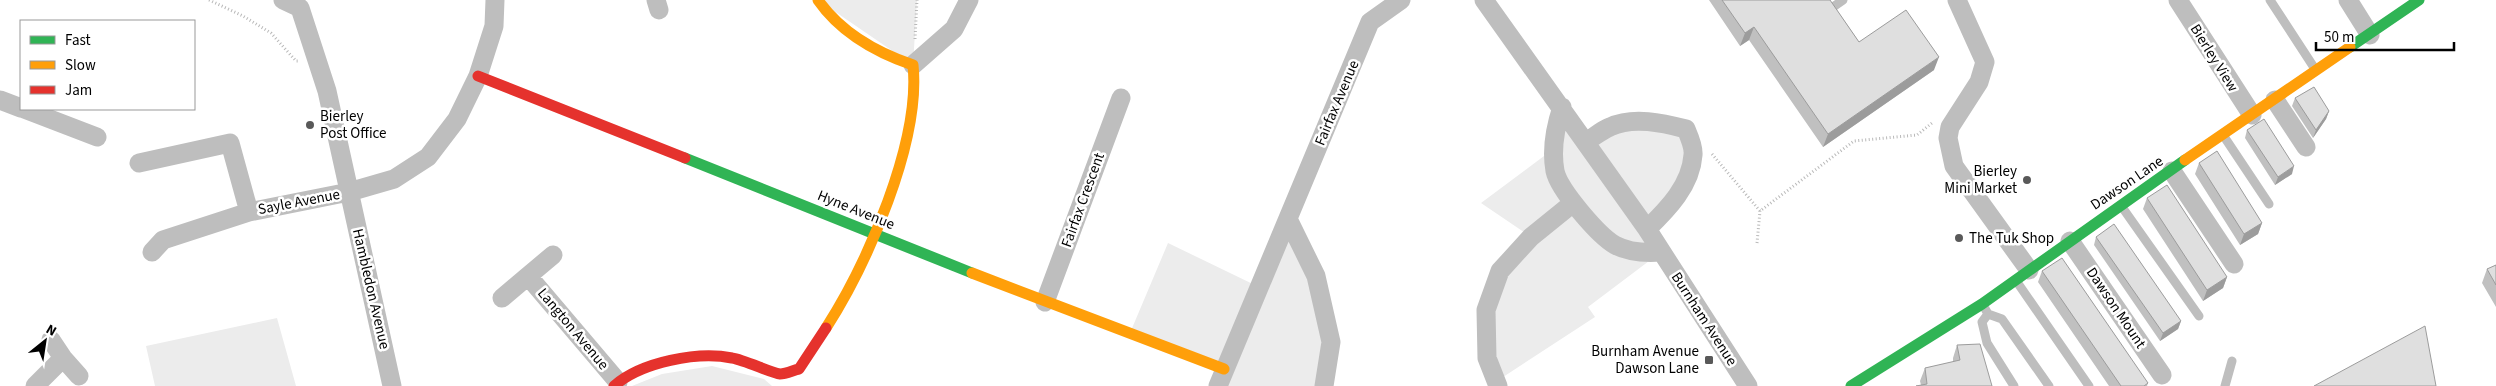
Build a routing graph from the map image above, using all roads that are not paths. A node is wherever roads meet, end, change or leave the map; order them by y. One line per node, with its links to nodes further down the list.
1 (283, 0): 13 (street)
2 (495, 0): 18 (street, Sayle Avenue)
3 (818, 0): 16 (street)
4 (969, 0): 16 (street)
5 (1401, 0): 37 (street, Fairfax Avenue)
6 (1484, 0): 23 (street, Burnham Avenue)
7 (1844, 0): 14 (lane)
8 (1957, 0): 45 (street)
9 (2178, 0): 25 (street, Bierley View)
10 (2270, 0): 17 (lane)
11 (2348, 0): 15 (street)
12 (2419, 0): 15 (street, Dawson Lane)
13 (307, 4): 32 (street, Hambledon Avenue)
14 (1834, 7)
15 (2370, 35): 17 (street, Dawson Lane)
16 (913, 65): 39 (street)
17 (2317, 72): 21 (street, Dawson Lane)
18 (478, 76): 32 (street, Sayle Avenue); 39 (street, Hyne Avenue)
19 (1120, 98): 48 (street, Fairfax Crescent)
20 (0, 100): 22 (street)
21 (2275, 100): 25 (street, Dawson Lane); 29 (street)
22 (20, 107)
23 (1562, 107): 28 (street, Burnham Avenue); 33 (street)
24 (28, 110): 27 (street)
25 (2252, 115): 26 (street, Dawson Lane)
26 (2223, 135): 31 (street, Dawson Lane); 35 (lane)
27 (97, 137)
28 (1587, 141): 38 (street, Burnham Avenue); 38 (street)
29 (2306, 147)
30 (139, 163): 36 (street, Sayle Avenue)
31 (2172, 171): 34 (street, Dawson Lane); 44 (street)
32 (349, 192): 36 (street, Sayle Avenue); 61 (street, Hambledon Avenue)
33 (1573, 203): 42 (street); 63 (street)
34 (2120, 204): 40 (street, Dawson Lane); 51 (lane)
35 (2270, 204)
36 (249, 212): 41 (street, Sayle Avenue)
37 (1288, 219): 57 (street, Fairfax Avenue); 62 (street)
38 (1647, 229): 42 (street, Burnham Avenue)
39 (875, 233): 48 (street, Hyne Avenue); 58 (street)
40 (2070, 241): 45 (street, Dawson Lane); 55 (street, Dawson Mount)
41 (152, 252)
42 (1660, 252): 64 (street, Burnham Avenue)
43 (553, 255): 46 (street, Langton Avenue)
44 (2234, 264)
45 (2022, 275): 49 (street, Dawson Lane); 68 (lane)
46 (528, 276): 47 (street, Langton Avenue); 59 (street, Langton Avenue)
47 (502, 298)
48 (1045, 302): 57 (street, Hyne Avenue)
49 (1982, 304): 50 (lane); 65 (street, Dawson Lane)
50 (1988, 314): 66 (lane); 67 (lane)
51 (2199, 316)
52 (50, 340): 53 (street)
53 (63, 358): 56 (street); 60 (street)
54 (2232, 361): 69 (lane)
55 (2162, 375)
56 (79, 376)
57 (1221, 378)
58 (783, 380): 59 (street)
59 (616, 384)
60 (34, 386)
61 (392, 386)
62 (1324, 386)
63 (1498, 386)
64 (1748, 386)
65 (1851, 386)
66 (2014, 386)
67 (2049, 386)
68 (2089, 386)
69 (2225, 386)

